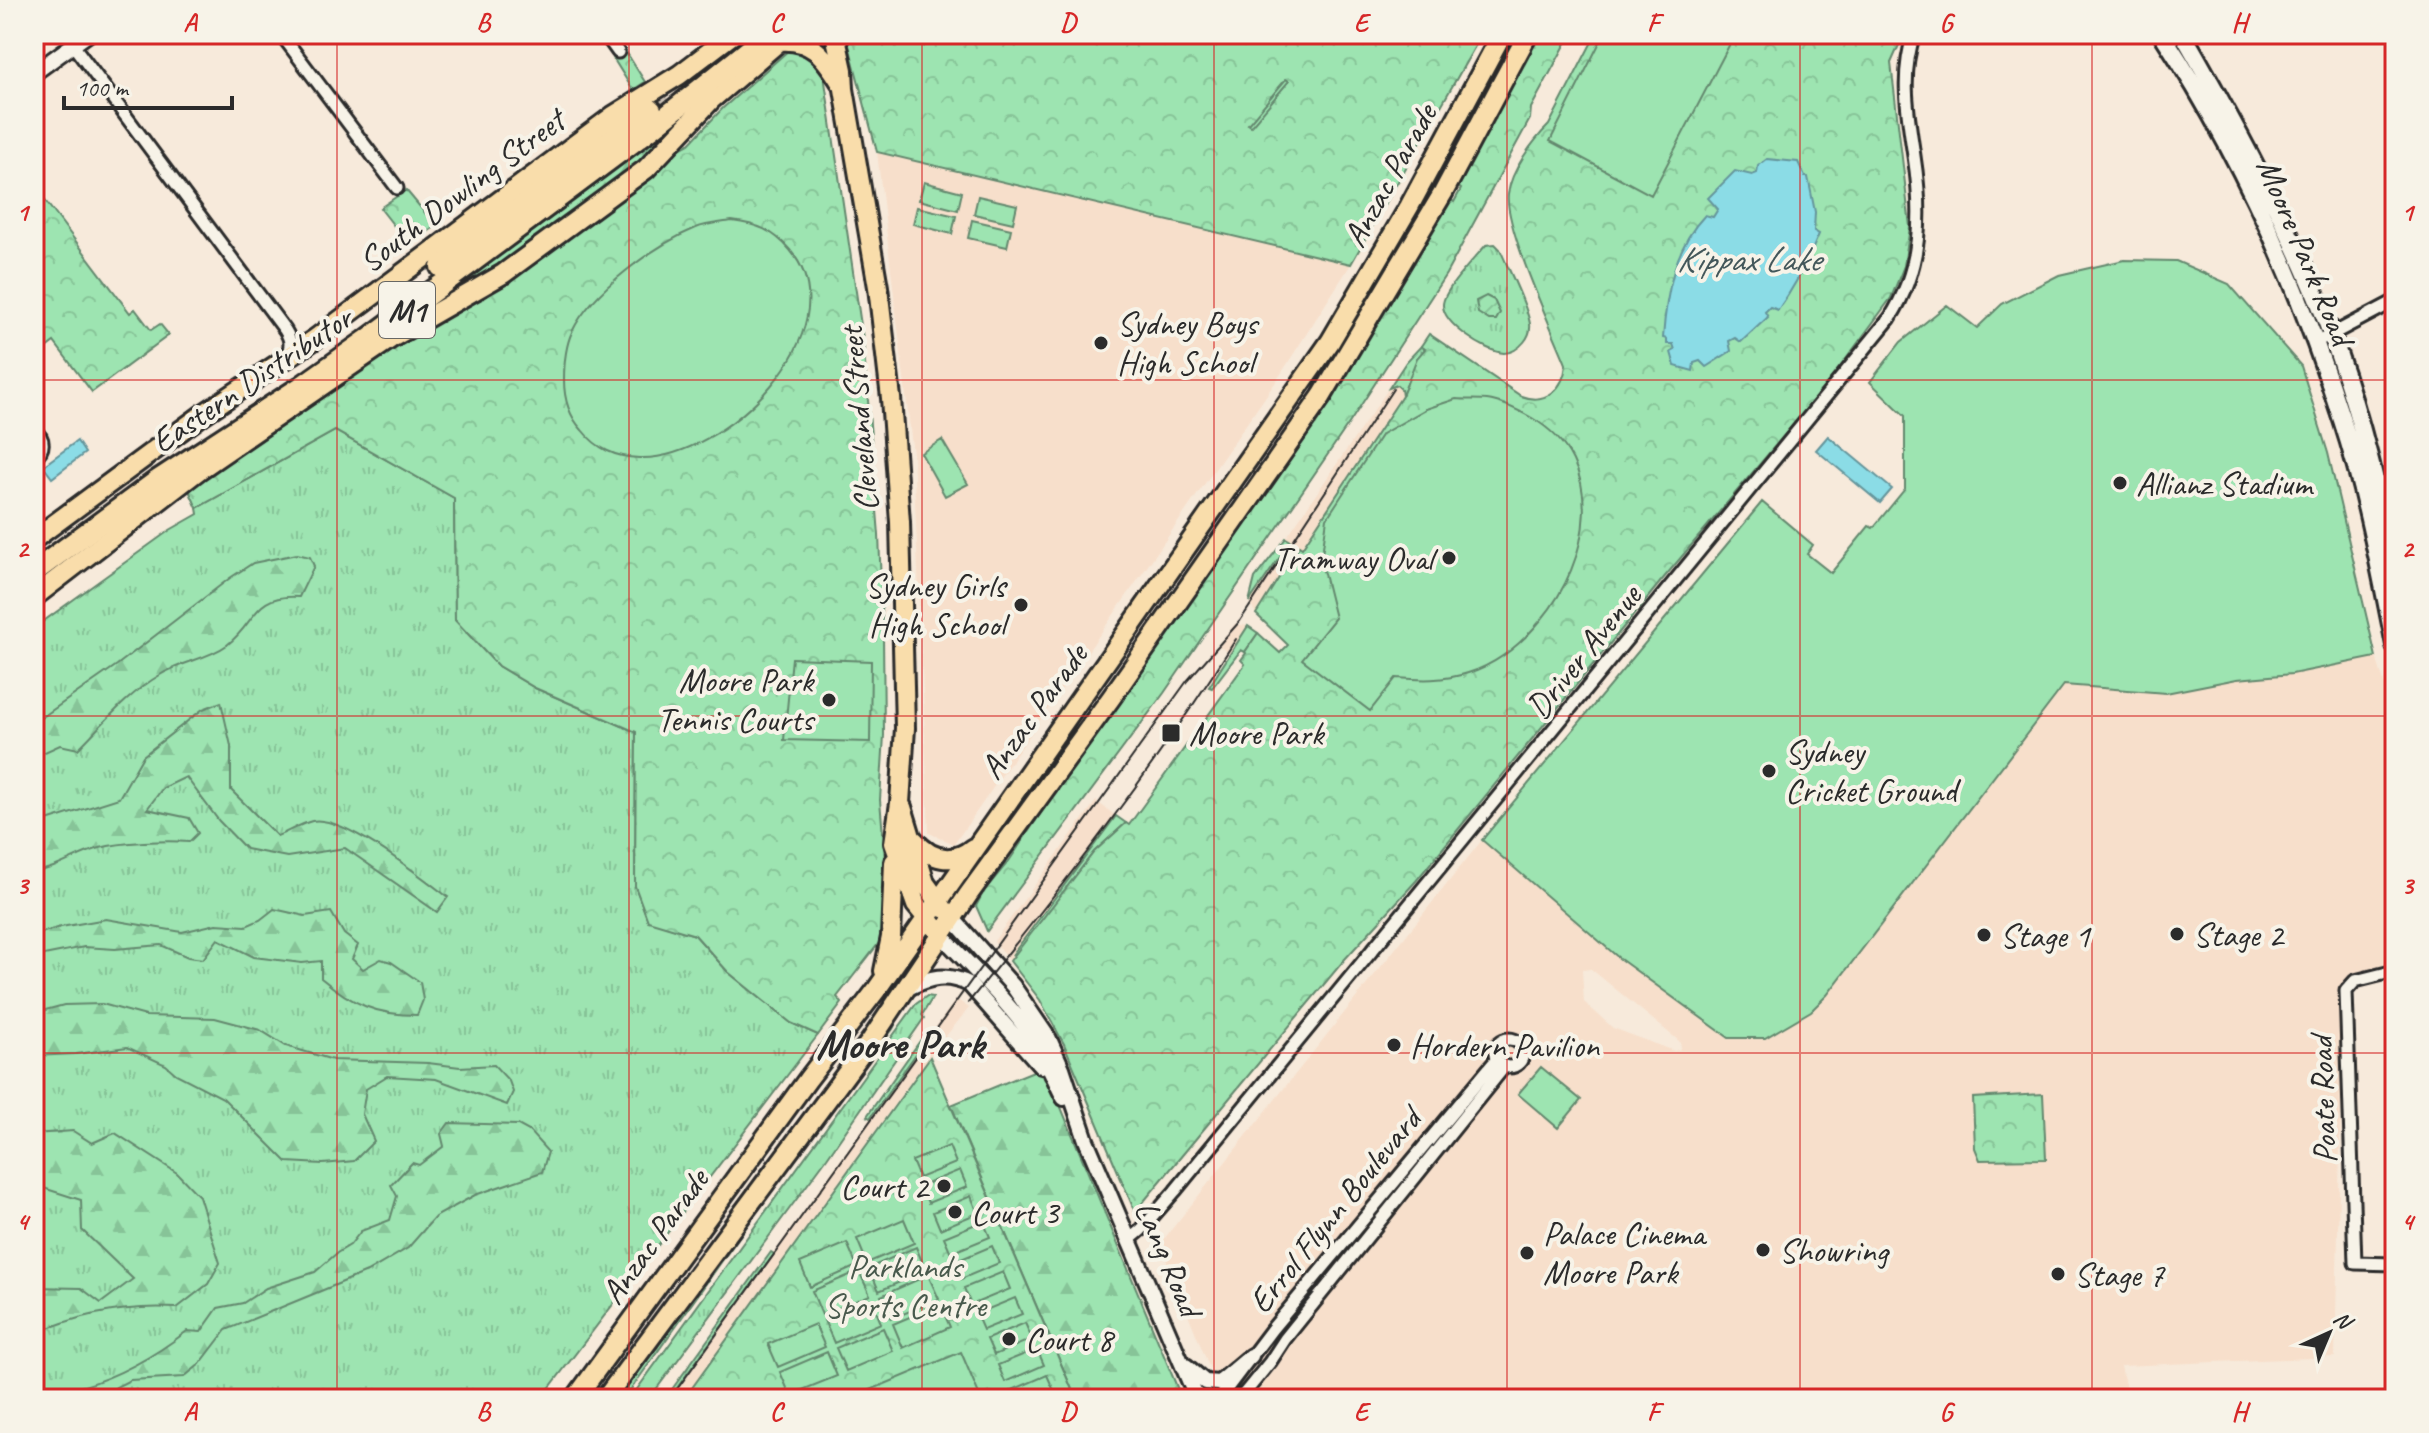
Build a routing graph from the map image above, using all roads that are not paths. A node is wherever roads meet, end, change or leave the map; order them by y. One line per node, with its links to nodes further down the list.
1 (88, 34): 12 (street)
2 (281, 34): 18 (street)
3 (605, 34): 13 (street)
4 (733, 34): 22 (main road, South Dowling Street)
5 (835, 34): 15 (main road, Cleveland Street)
6 (1502, 34): 38 (main road, Anzac Parade)
7 (1528, 34): 41 (main road, Anzac Parade)
8 (1914, 34): 48 (street, Driver Avenue)
9 (2162, 34): 16 (main road, Moore Park Road)
10 (2183, 34): 16 (main road, Moore Park Road)
11 (779, 36): 15 (main road); 27 (highway, Eastern Distributor / M1); 33 (main road)
12 (73, 45): 14 (street); 20 (street)
13 (618, 52)
14 (34, 73)
15 (844, 89): 35 (main road, Cleveland Street)
16 (2214, 105): 21 (main road, Moore Park Road); 23 (main road, Moore Park Road)
17 (651, 110): 29 (highway, Eastern Distributor / M1)
18 (397, 188)
19 (2395, 301): 21 (street)
20 (285, 330): 22 (street); 24 (street)
21 (2332, 335): 23 (street); 30 (main road, Moore Park Road)
22 (315, 339): 24 (main road, South Dowling Street)
23 (2315, 341): 34 (main road, Moore Park Road)
24 (286, 359): 28 (main road, South Dowling Street)
25 (34, 431): 26 (street)
26 (34, 457)
27 (157, 481): 31 (highway, Eastern Distributor / M1); 32 (highway)
28 (34, 539)
29 (34, 557)
30 (2395, 567)
31 (34, 572)
32 (34, 584)
33 (34, 597)
34 (2395, 645)
35 (900, 803): 36 (main road, Cleveland Street); 37 (main road, Cleveland Street)
36 (914, 840): 38 (main road); 39 (main road, Cleveland Street)
37 (894, 843): 40 (main road, Cleveland Street); 45 (main road)
38 (978, 843): 39 (main road, Anzac Parade)
39 (938, 902): 40 (main road, Anzac Parade); 41 (main road, Cleveland Street)
40 (926, 919): 42 (main road, Cleveland Street); 45 (main road, Anzac Parade)
41 (953, 919): 42 (main road, Anzac Parade); 47 (street, Lang Road)
42 (942, 936): 44 (main road, Anzac Parade); 46 (street, Lang Road)
43 (2395, 971): 49 (street, Poate Road)
44 (908, 988): 46 (street); 53 (main road, Anzac Parade)
45 (877, 989): 52 (main road, Anzac Parade)
46 (1059, 1088): 47 (street, Lang Road)
47 (1086, 1140): 48 (street, Lang Road)
48 (1129, 1240): 51 (street, Lang Road)
49 (2395, 1264)
50 (1251, 1356): 51 (street); 55 (street, Errol Flynn Boulevard); 56 (street, Errol Flynn Boulevard)
51 (1181, 1360): 54 (street, Lang Road)
52 (575, 1399)
53 (605, 1399)
54 (1197, 1399)
55 (1219, 1399)
56 (1240, 1399)

